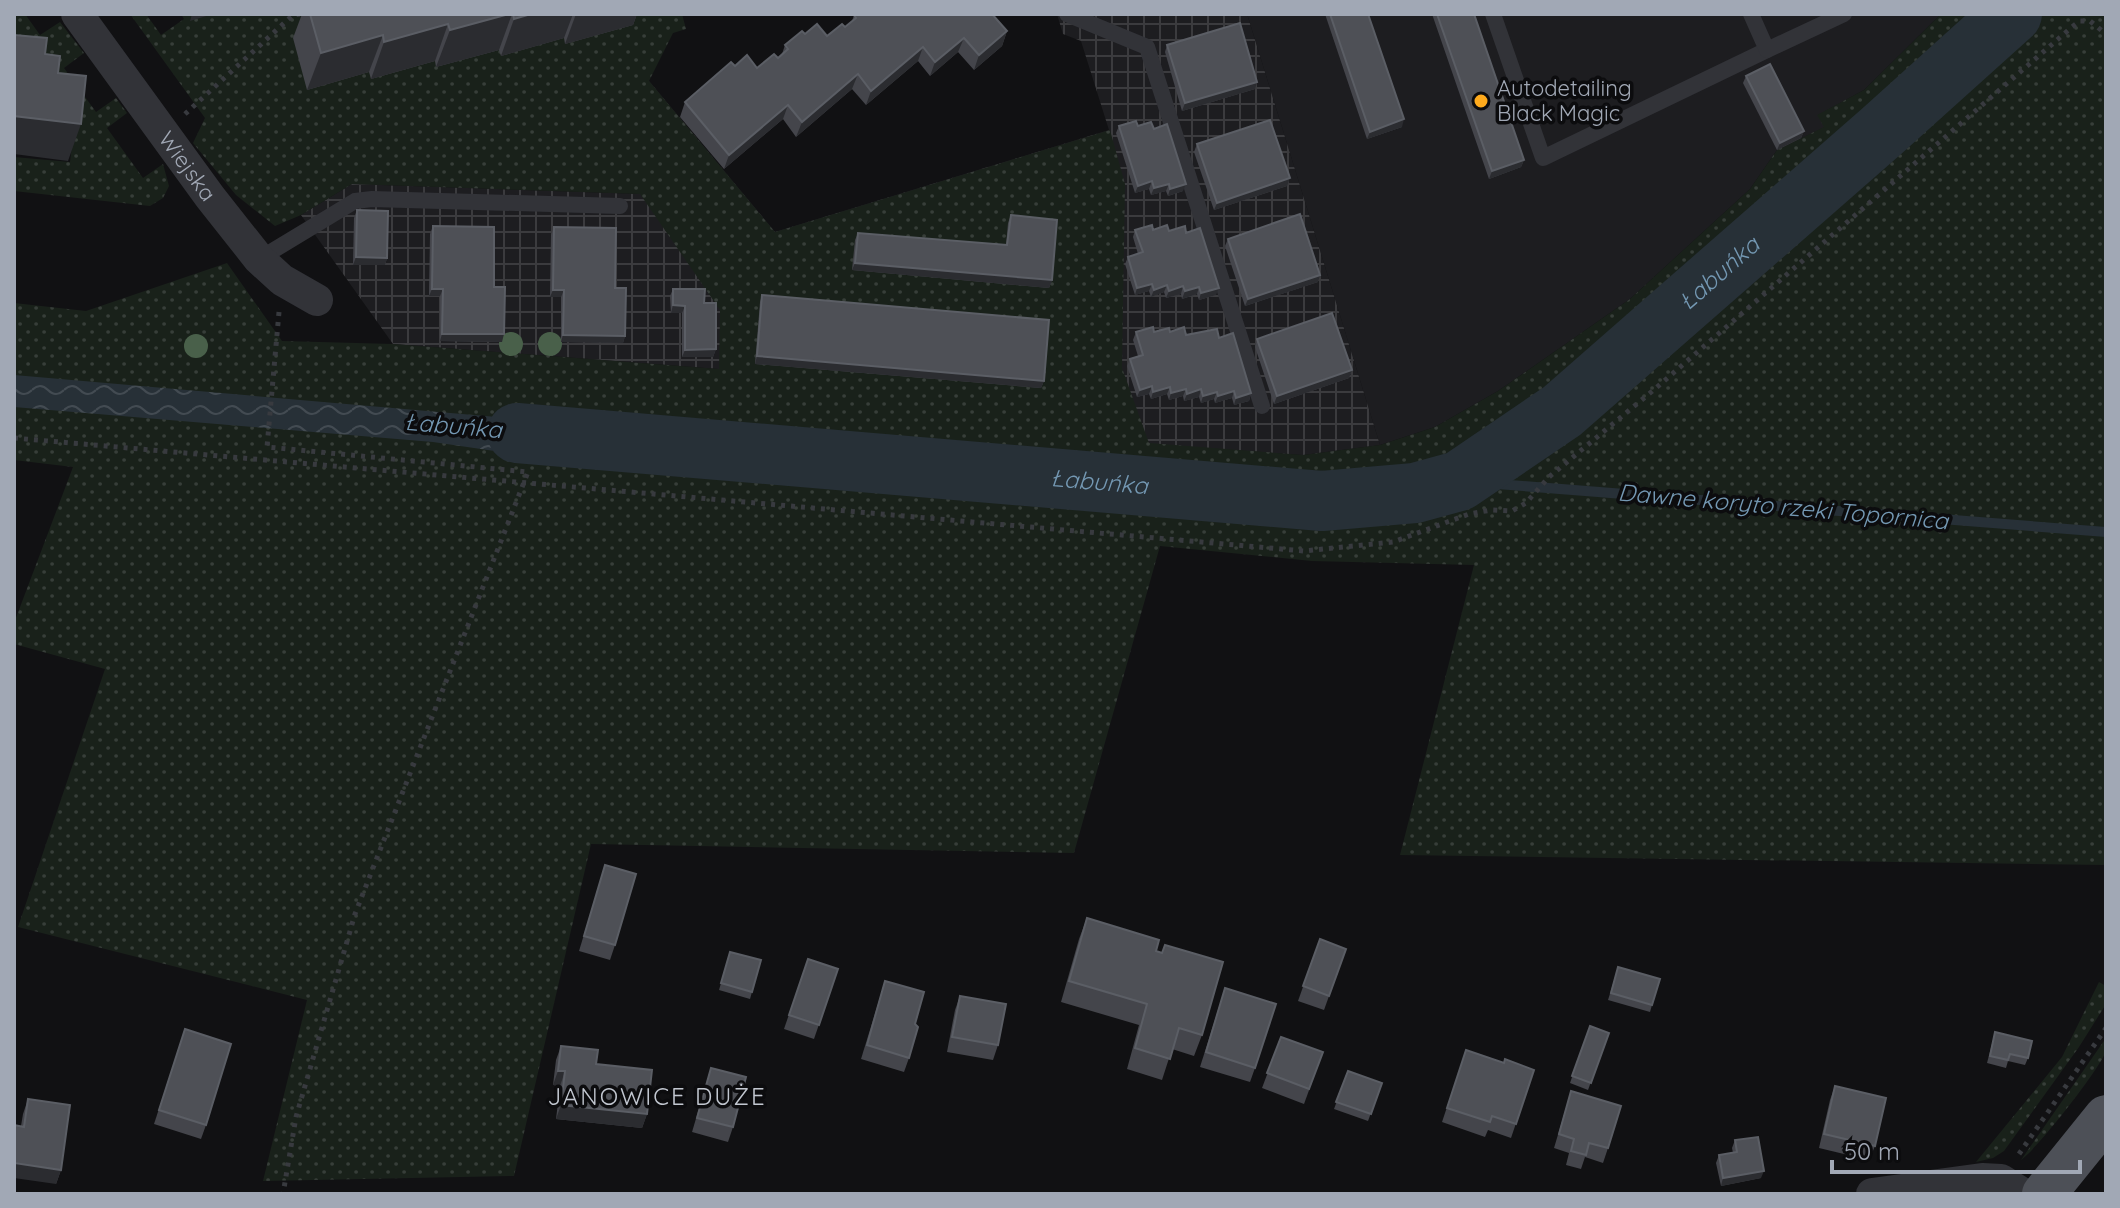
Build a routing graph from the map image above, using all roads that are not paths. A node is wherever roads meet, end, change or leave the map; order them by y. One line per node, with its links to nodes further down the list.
1 (77, 14): 8 (street, Wiejska)
2 (1067, 14): 10 (lane)
3 (1493, 14): 6 (lane)
4 (1751, 14): 6 (lane)
5 (1844, 14): 6 (lane)
6 (1767, 50)
7 (620, 206): 8 (lane)
8 (270, 269): 9 (street, Wiejska)
9 (317, 300)
10 (1262, 406)
11 (2106, 1117): 14 (main road)
12 (2012, 1187): 13 (street)
13 (1872, 1194)
14 (2044, 1194)

